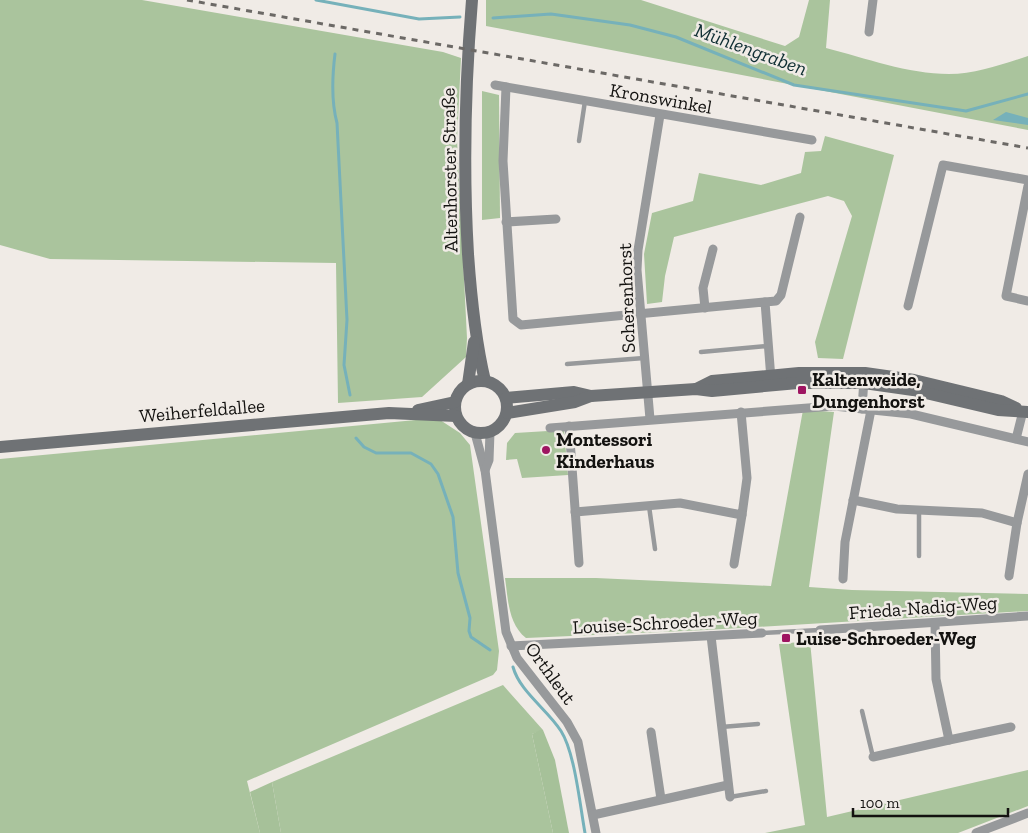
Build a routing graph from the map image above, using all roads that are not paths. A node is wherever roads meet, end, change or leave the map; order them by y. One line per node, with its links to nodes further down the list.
1 (472, 0): 21 (main road, Altenhorster Straße)
2 (873, 0): 3 (street)
3 (869, 32)
4 (495, 85): 5 (street, Kronswinkel)
5 (506, 87): 6 (street, Kronswinkel); 14 (street)
6 (585, 101): 7 (street, Kronswinkel); 9 (lane)
7 (660, 115): 8 (street, Kronswinkel); 20 (street, Scherenhorst)
8 (812, 140)
9 (579, 141)
10 (1028, 180): 18 (street)
11 (1028, 186): 16 (street)
12 (800, 218): 17 (street)
13 (556, 219): 14 (street)
14 (506, 222): 20 (street)
15 (713, 249): 19 (street)
16 (1028, 301)
17 (765, 302): 19 (street); 22 (street)
18 (908, 306)
19 (705, 308): 20 (street)
20 (641, 314): 24 (street, Scherenhorst)
21 (475, 340): 27 (main road, Altenhorster Straße); 29 (main road, Altenhorster Straße)
22 (768, 346): 23 (lane); 28 (street)
23 (701, 352)
24 (644, 358): 25 (lane); 30 (street, Scherenhorst)
25 (567, 364)
26 (864, 378): 28 (main road); 34 (street); 38 (main road)
27 (485, 381): 29 (main road); 32 (main road)
28 (771, 381): 30 (main road)
29 (468, 384): 33 (main road)
30 (648, 392): 31 (main road); 40 (street, Scherenhorst)
31 (591, 396): 32 (main road); 36 (main road)
32 (506, 398): 36 (main road)
33 (455, 402): 35 (main road, Weiherfeldallee); 39 (main road)
34 (866, 409): 37 (street); 45 (street); 50 (street)
35 (408, 412): 39 (main road, Weiherfeldallee); 47 (main road, Weiherfeldallee)
36 (507, 412): 43 (main road)
37 (741, 412): 40 (street); 54 (street)
38 (1026, 412): 45 (street)
39 (456, 416): 44 (main road)
40 (650, 419): 41 (street)
41 (569, 426): 42 (street); 53 (street)
42 (550, 428)
43 (490, 432): 44 (main road); 48 (street, Orthleut)
44 (476, 433): 48 (street, Orthleut)
45 (1016, 439): 46 (street)
46 (1028, 442)
47 (0, 447)
48 (485, 470): 67 (street, Orthleut)
49 (1028, 474): 55 (street)
50 (853, 500): 52 (street); 61 (street)
51 (649, 506): 53 (street); 54 (street); 56 (lane)
52 (919, 510): 55 (street); 57 (lane)
53 (575, 512): 58 (street)
54 (742, 514): 59 (street)
55 (1017, 523): 60 (street)
56 (654, 549)
57 (919, 556)
58 (579, 563)
59 (734, 564)
60 (1009, 576)
61 (843, 578)
62 (1028, 616): 63 (street, Frieda-Nadig-Weg)
63 (935, 623): 64 (street, Frieda-Nadig-Weg); 73 (street)
64 (820, 630): 65 (lane, Louise-Schroeder-Weg)
65 (762, 633): 66 (street, Louise-Schroeder-Weg)
66 (711, 636): 67 (street, Louise-Schroeder-Weg); 71 (street)
67 (511, 646): 80 (street, Orthleut)
68 (862, 711): 74 (lane)
69 (758, 724): 71 (lane)
70 (1012, 727): 73 (street)
71 (720, 728): 75 (street)
72 (651, 732): 78 (street)
73 (949, 740): 74 (street)
74 (873, 757)
75 (728, 785): 77 (street); 78 (street)
76 (766, 791): 77 (lane)
77 (730, 798)
78 (660, 799): 80 (street)
79 (1028, 813): 82 (street)
80 (593, 815): 81 (street, Orthleut)
81 (596, 833)
82 (976, 833)

